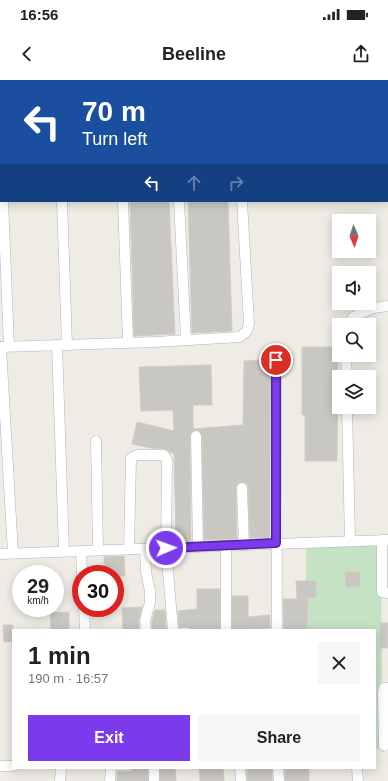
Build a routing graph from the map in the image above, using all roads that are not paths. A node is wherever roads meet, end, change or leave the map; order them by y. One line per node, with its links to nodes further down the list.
1 (3, 202): 11 (street)
2 (62, 202): 10 (street)
3 (123, 202): 9 (street)
4 (180, 202): 8 (street)
5 (242, 202): 8 (street)
6 (388, 306): 7 (street)
7 (353, 318)
8 (186, 340): 9 (street)
9 (128, 342): 10 (street)
10 (62, 345): 11 (street); 27 (street)
11 (3, 347): 29 (street)
12 (276, 360): 19 (street)
13 (347, 414): 18 (street)
14 (196, 436): 22 (street)
15 (96, 441): 26 (street)
16 (242, 488): 20 (street)
17 (385, 540): 18 (street); 32 (street)
18 (350, 541): 19 (street)
19 (276, 543): 20 (street); 38 (street)
20 (244, 545): 21 (street)
21 (226, 546): 22 (street); 37 (street)
22 (198, 547): 23 (street)
23 (166, 548): 24 (street); 25 (street); 36 (street)
24 (129, 549): 25 (street); 26 (street)
25 (145, 549): 35 (street)
26 (98, 550): 28 (street)
27 (64, 551): 28 (street); 29 (street)
28 (82, 551): 31 (street)
29 (13, 553): 30 (street)
30 (0, 554)
31 (82, 565)
32 (388, 593)
33 (84, 617): 34 (street)
34 (85, 629)
35 (146, 629)
36 (172, 629)
37 (226, 629)
38 (277, 629)
39 (388, 688): 40 (street)
40 (384, 746)
41 (0, 766): 42 (street)
42 (12, 766)
43 (61, 769): 49 (street)
44 (110, 769): 50 (street)
45 (154, 769): 51 (street)
46 (240, 769): 52 (street)
47 (278, 769): 53 (street)
48 (357, 769): 54 (street)
49 (60, 781)
50 (110, 781)
51 (154, 781)
52 (241, 781)
53 (279, 781)
54 (358, 781)

